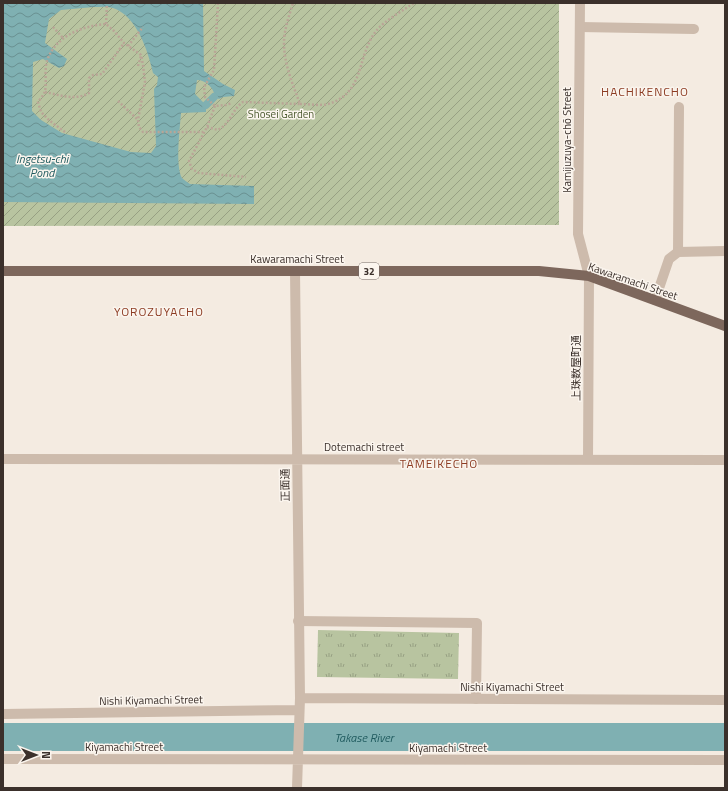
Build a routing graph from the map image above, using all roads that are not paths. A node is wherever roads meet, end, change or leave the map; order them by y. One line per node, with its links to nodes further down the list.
1 (580, 3): 2 (street, Kamijuzuya-chō Street)
2 (580, 27): 3 (street); 9 (street, Kamijuzuya-chō Street)
3 (694, 29)
4 (679, 107): 6 (street)
5 (725, 251): 6 (street)
6 (678, 252): 10 (street)
7 (3, 271): 8 (main road, Kawaramachi Street / 32)
8 (295, 271): 9 (main road, Kawaramachi Street / 32); 13 (street, 正面通)
9 (589, 276): 10 (main road, Kawaramachi Street / 32); 14 (street, 上珠数屋町通)
10 (654, 300): 11 (main road, Kawaramachi Street / 32)
11 (725, 326)
12 (3, 459): 13 (street, Dotemachi street)
13 (296, 459): 14 (street, Dotemachi street); 16 (street, 正面通)
14 (588, 460): 15 (street, Dotemachi street)
15 (725, 460)
16 (298, 621): 17 (street, 正面通); 18 (street)
17 (300, 698): 18 (street, Nishi Kiyamachi Street); 21 (street, 正面通)
18 (476, 699): 19 (street, Nishi Kiyamachi Street)
19 (725, 700)
20 (3, 714): 21 (street, Nishi Kiyamachi Street)
21 (298, 714): 23 (street, 正面通)
22 (3, 760): 23 (street, Kiyamachi Street)
23 (297, 760): 24 (street, Kiyamachi Street); 25 (street, 正面通)
24 (725, 760)
25 (297, 788)

